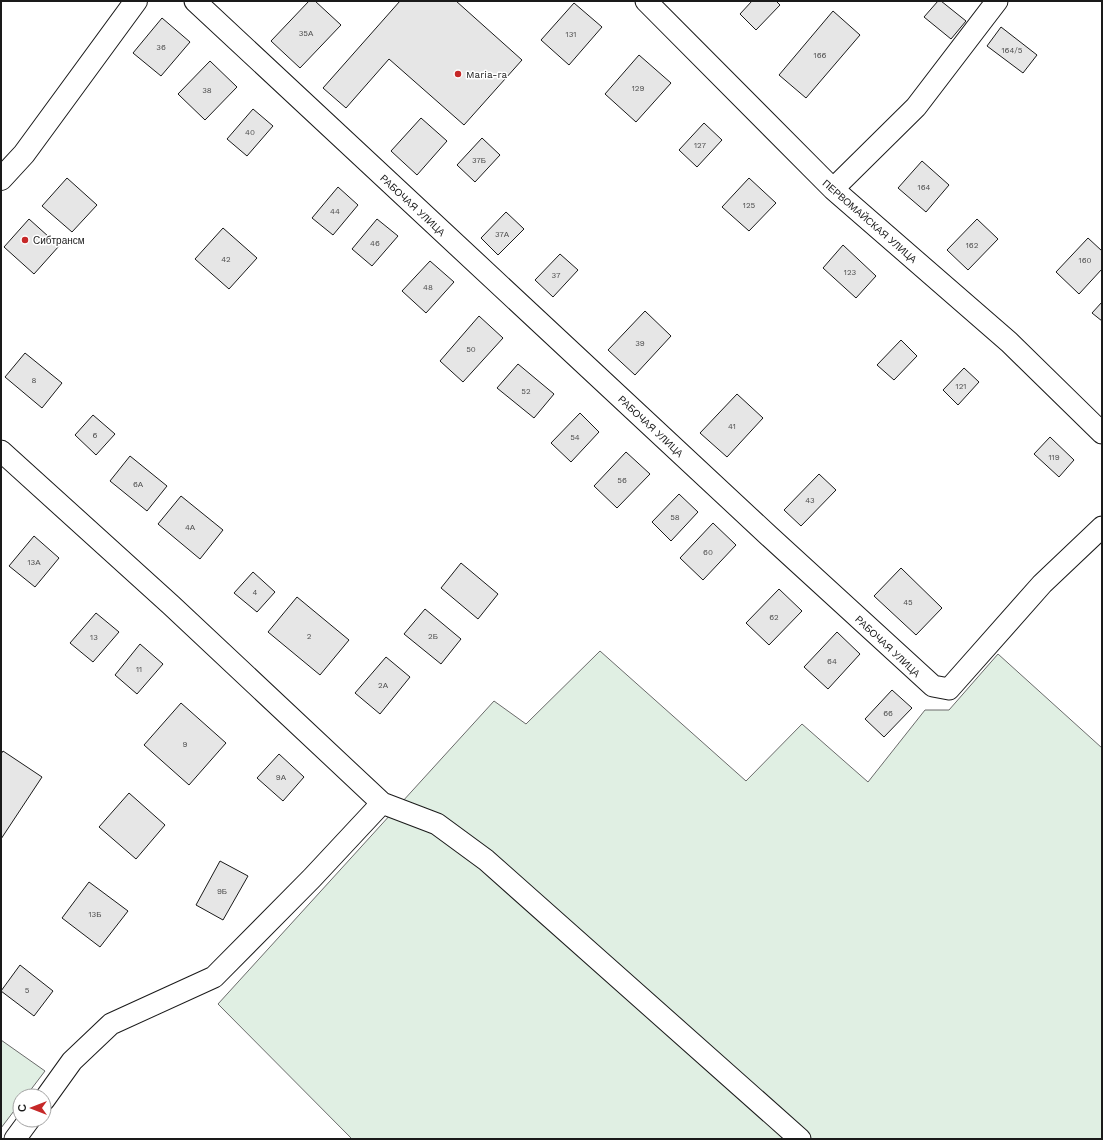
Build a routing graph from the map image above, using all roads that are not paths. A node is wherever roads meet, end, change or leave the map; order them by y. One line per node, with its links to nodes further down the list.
1 (136, 1): 5 (street)
2 (195, 1): 9 (street, РАБОЧАЯ УЛИЦА)
3 (646, 1): 6 (street, ПЕРВОМАЙСКАЯ УЛИЦА)
4 (997, 1): 6 (street)
5 (1, 179)
6 (834, 189): 7 (street, ПЕРВОМАЙСКАЯ УЛИЦА)
7 (1098, 422)
8 (1, 451): 10 (street)
9 (1102, 527)
10 (382, 804): 11 (street); 14 (street)
11 (52, 1089)
12 (23, 1128): 13 (street)
13 (15, 1139)
14 (800, 1139)

